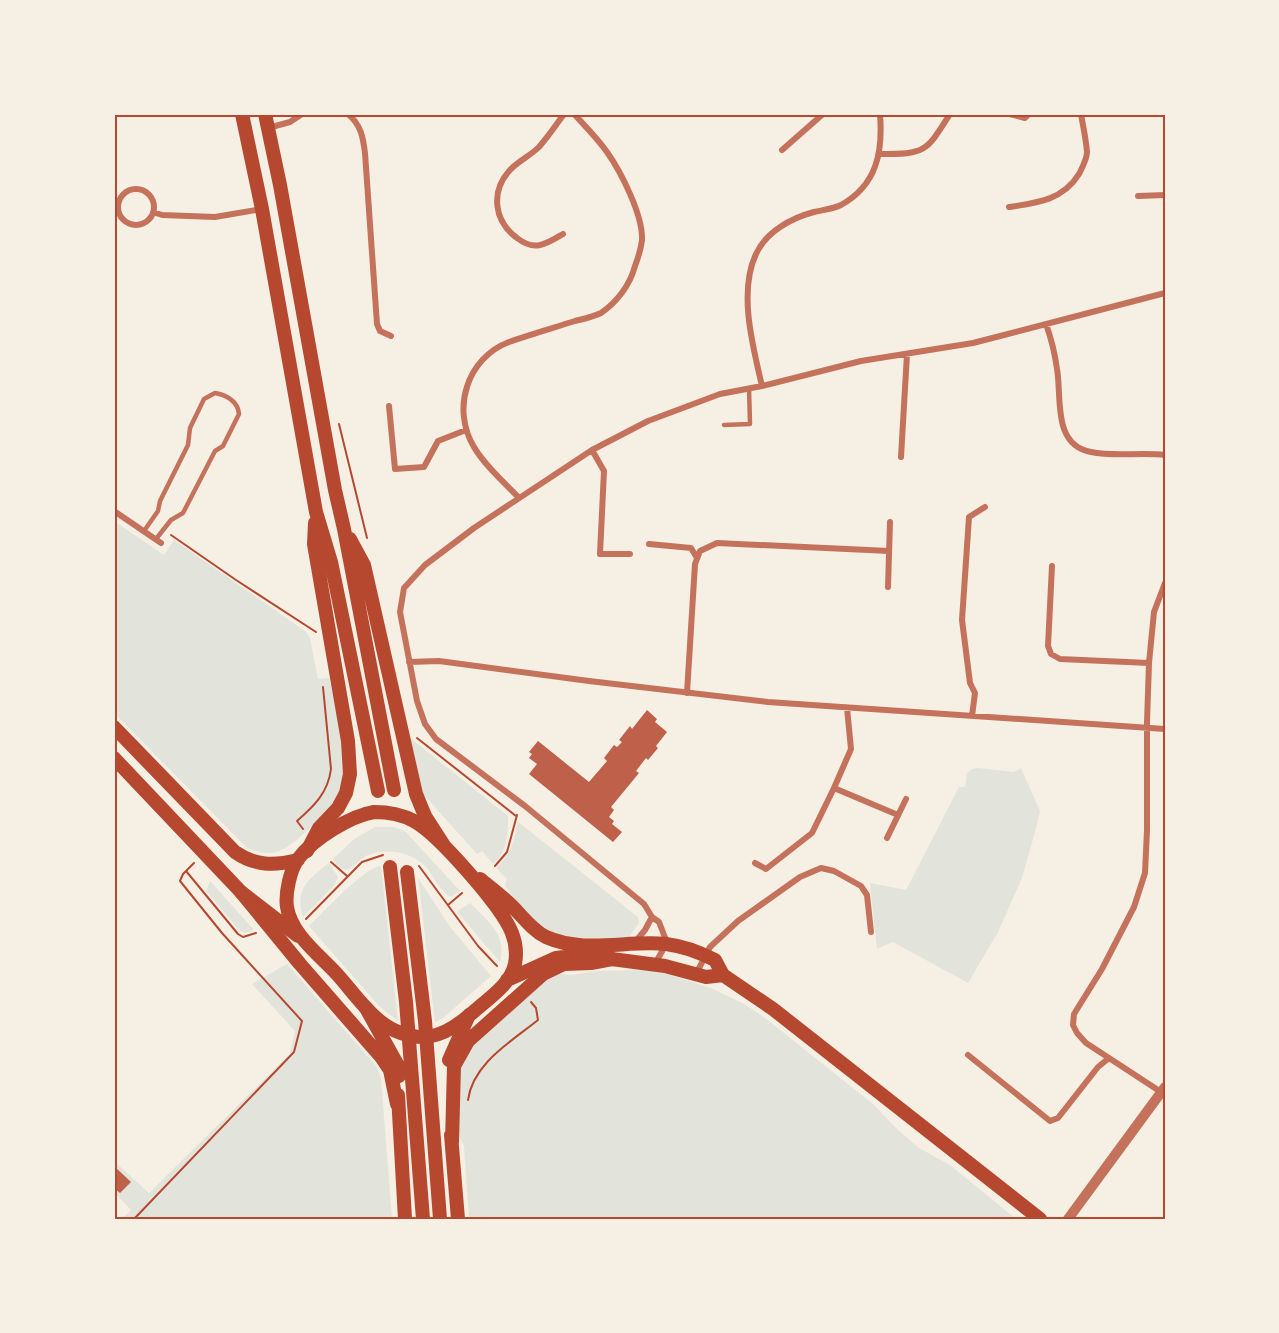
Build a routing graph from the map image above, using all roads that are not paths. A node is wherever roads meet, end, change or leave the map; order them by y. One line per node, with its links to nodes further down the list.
1 (242, 114): 19 (main road)
2 (265, 114): 13 (main road)
3 (302, 114): 13 (street)
4 (348, 114): 24 (street)
5 (564, 114): 21 (street)
6 (574, 114): 30 (street)
7 (823, 114): 14 (street)
8 (880, 114): 15 (street)
9 (950, 114): 15 (street)
10 (1010, 114): 11 (street)
11 (1029, 114)
12 (1081, 114): 18 (street)
13 (268, 128): 39 (main road)
14 (782, 150)
15 (880, 154): 26 (street)
16 (1165, 195): 17 (street)
17 (1138, 196)
18 (1009, 207)
19 (262, 209): 20 (street); 37 (main road)
20 (153, 212): 20 (street)
21 (563, 234)
22 (1165, 293): 23 (street)
23 (1046, 324): 25 (street); 32 (street)
24 (391, 336)
25 (907, 354): 26 (street); 33 (street)
26 (762, 386): 27 (street)
27 (749, 388): 29 (lane); 31 (street)
28 (389, 406): 30 (street)
29 (724, 425)
30 (466, 430): 34 (street)
31 (592, 450): 34 (street); 44 (street)
32 (1165, 455)
33 (902, 457)
34 (519, 498): 49 (street)
35 (985, 507): 53 (street)
36 (114, 511): 40 (street)
37 (316, 512): 60 (main road); 65 (main road)
38 (890, 522): 43 (street)
39 (344, 529): 59 (main road); 64 (main road)
40 (144, 531): 41 (street); 41 (lane)
41 (159, 541)
42 (649, 544): 45 (street)
43 (889, 551): 45 (street); 48 (street)
44 (630, 554)
45 (697, 558): 51 (street)
46 (1052, 566): 50 (street)
47 (1165, 583): 50 (street)
48 (888, 587)
49 (410, 662): 51 (street); 71 (street)
50 (1149, 663): 55 (street)
51 (687, 693): 52 (street)
52 (847, 708): 53 (street); 58 (street)
53 (972, 716): 55 (street)
54 (114, 727): 65 (main road)
55 (1147, 728): 56 (street); 85 (street)
56 (1165, 729)
57 (114, 758): 70 (main road)
58 (834, 788): 62 (street); 67 (street)
59 (394, 790)
60 (378, 791)
61 (906, 799): 62 (street)
62 (897, 815): 63 (street)
63 (887, 837)
64 (443, 844): 65 (main road); 66 (main road)
65 (302, 855): 73 (main road)
66 (459, 863): 75 (main road); 81 (main road)
67 (755, 863)
68 (390, 867): 90 (main road)
69 (407, 872): 91 (main road)
70 (241, 892): 73 (main road); 87 (main road)
71 (652, 917): 74 (street); 75 (street)
72 (872, 932): 76 (street)
73 (305, 940): 82 (main road)
74 (666, 944): 75 (main road); 76 (main road); 78 (street)
75 (631, 945)
76 (705, 955): 79 (street); 80 (main road)
77 (612, 959): 78 (main road); 81 (main road); 88 (main road)
78 (655, 964): 79 (main road)
79 (696, 974): 80 (main road)
80 (723, 975): 93 (main road)
81 (507, 980): 83 (main road)
82 (366, 1008): 83 (main road); 87 (main road)
83 (469, 1015): 88 (main road)
84 (968, 1055): 85 (street)
85 (1109, 1058): 86 (street)
86 (1163, 1089): 94 (street)
87 (397, 1104): 89 (main road)
88 (452, 1142): 92 (main road)
89 (405, 1219)
90 (423, 1219)
91 (440, 1219)
92 (458, 1219)
93 (1040, 1219)
94 (1068, 1219)

